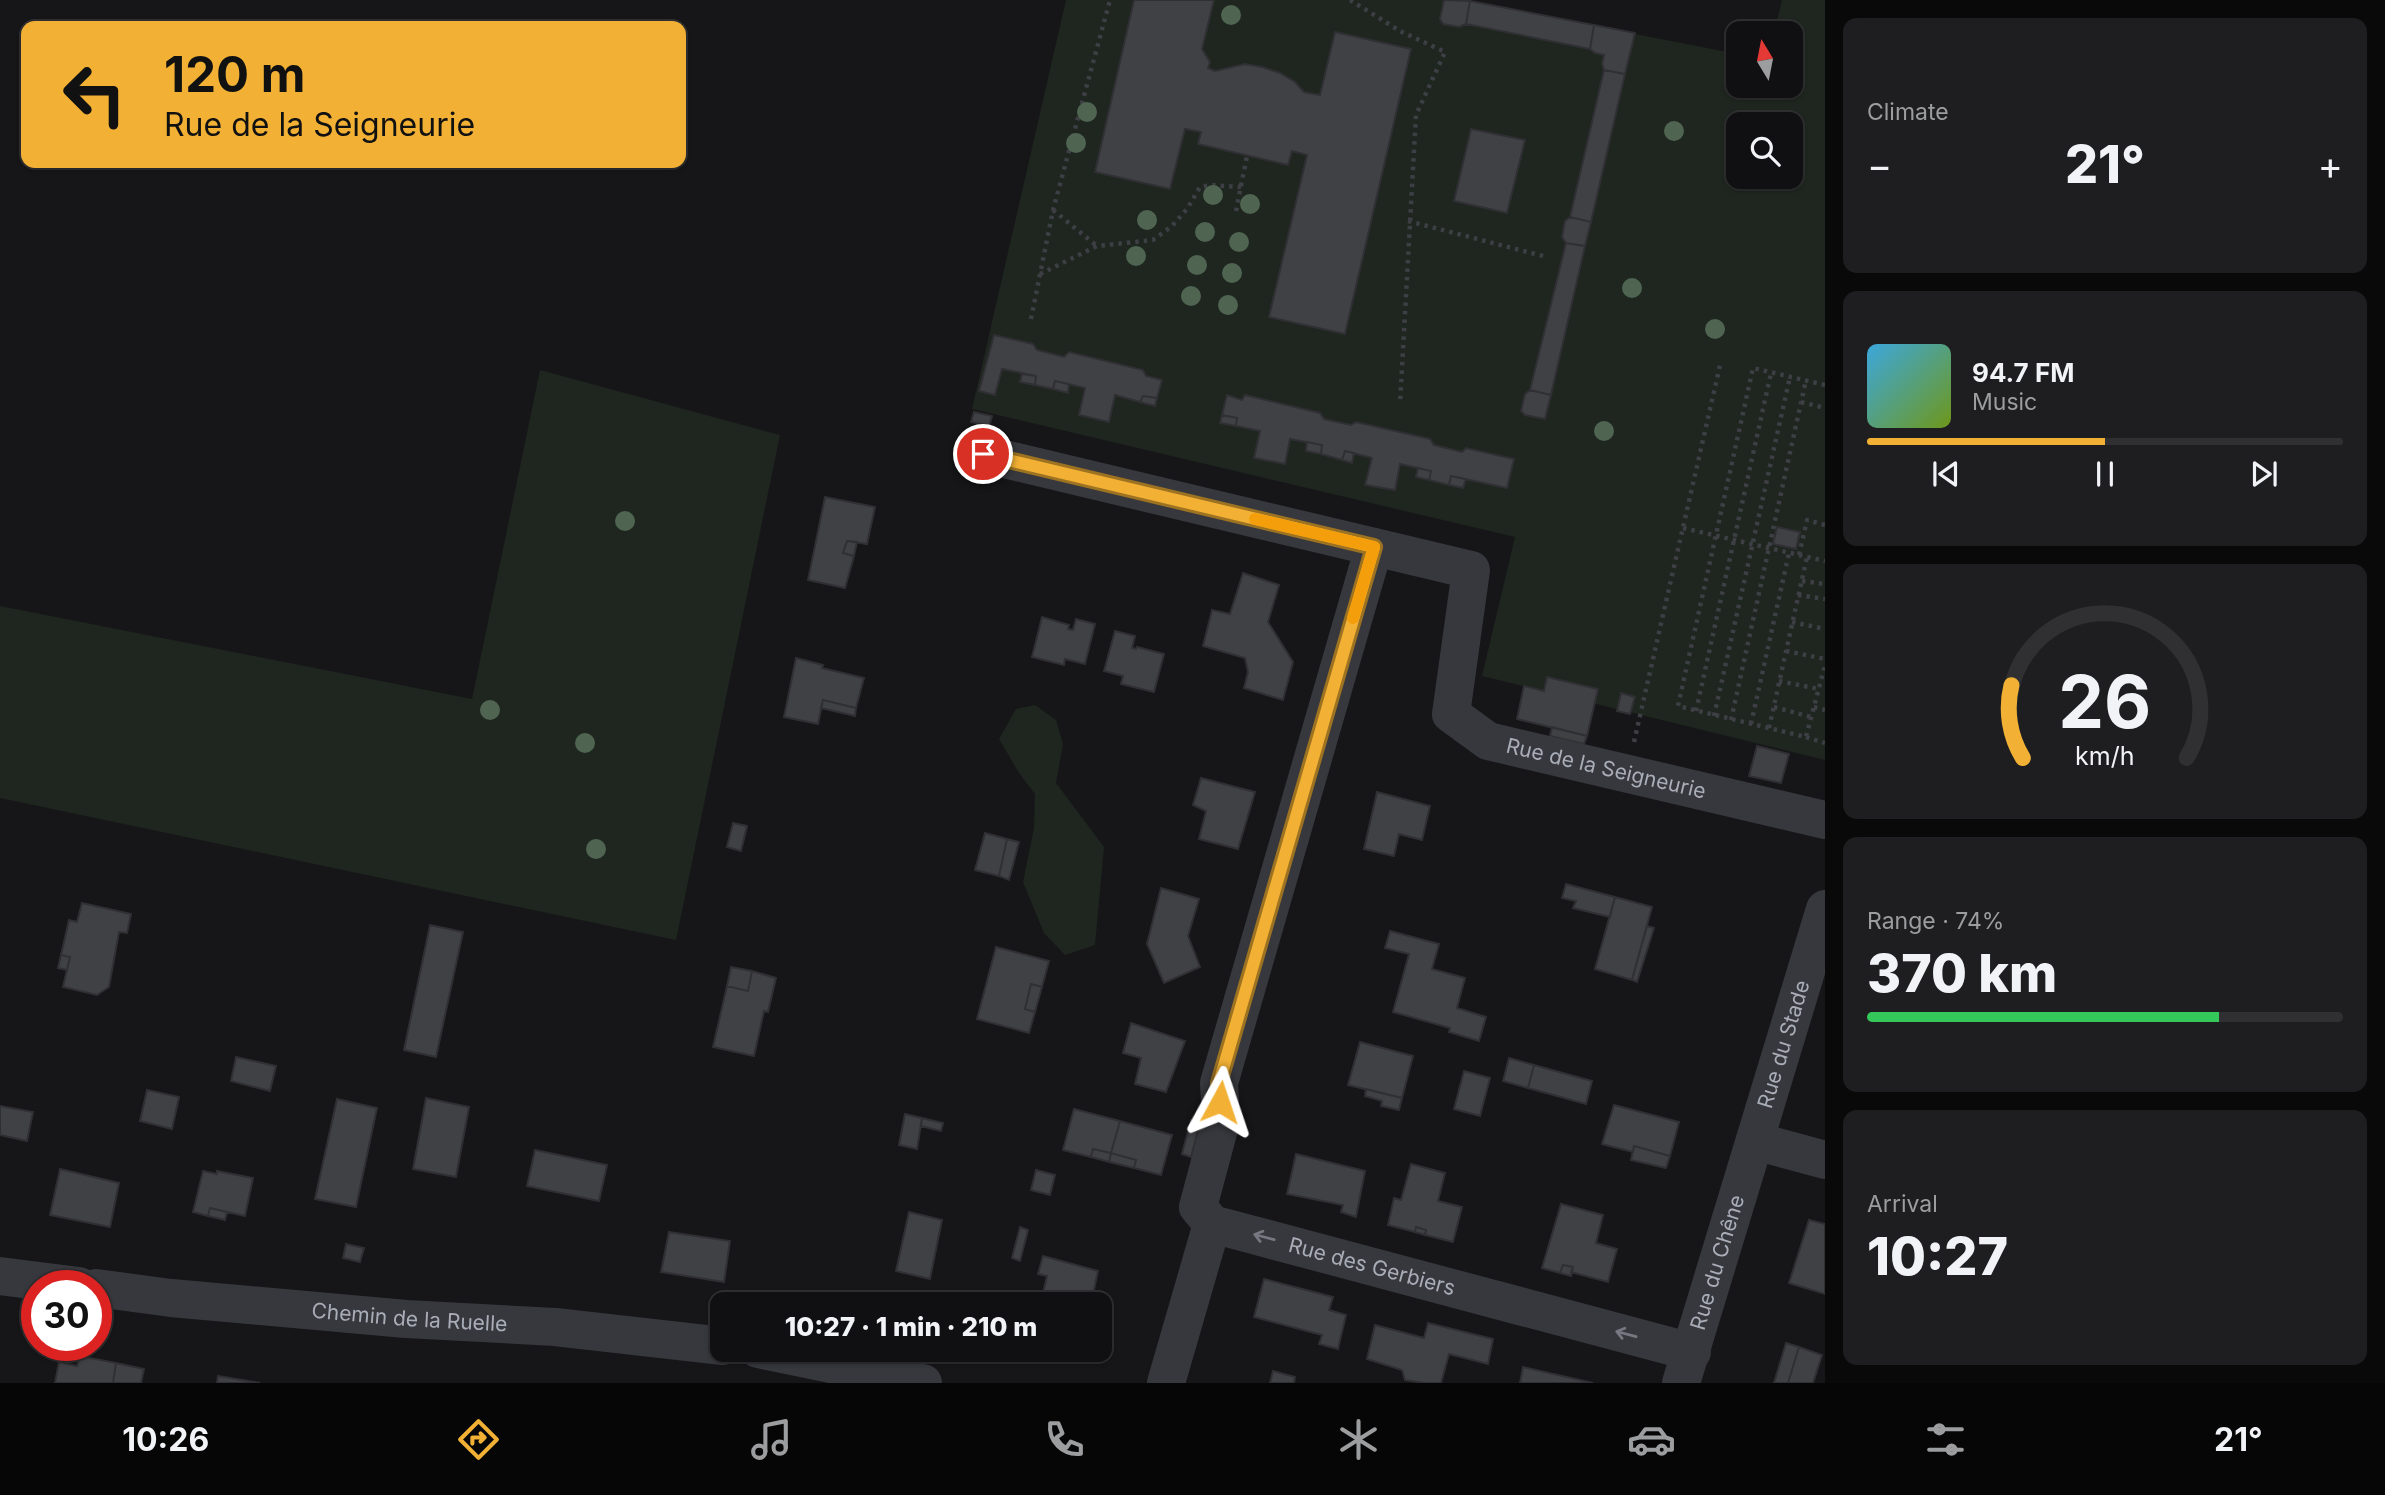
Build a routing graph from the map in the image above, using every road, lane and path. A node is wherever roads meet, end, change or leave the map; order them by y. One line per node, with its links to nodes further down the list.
1 (1110, 0): 5 (path)
2 (1350, 0): 7 (path)
3 (1247, 156): 4 (path)
4 (1241, 187): 6 (path); 8 (path)
5 (1052, 210): 8 (path); 10 (path)
6 (1236, 211)
7 (1408, 221): 9 (path); 18 (path)
8 (1097, 246): 10 (path)
9 (1543, 256)
10 (1039, 275): 11 (path)
11 (1031, 319)
12 (1721, 361): 22 (path)
13 (1771, 373): 14 (path); 23 (path); 24 (path)
14 (1790, 377): 15 (path); 25 (path)
15 (1806, 380): 16 (path); 17 (path)
16 (1825, 385)
17 (1801, 402): 19 (path); 27 (path)
18 (1400, 404)
19 (1825, 408)
20 (983, 454): 26 (street, Rue de la Seigneurie)
21 (1825, 524): 29 (path)
22 (1683, 528): 23 (path); 55 (path)
23 (1716, 536): 24 (path); 47 (path)
24 (1734, 540): 25 (path); 47 (path)
25 (1752, 544): 27 (path); 48 (path)
26 (1374, 547): 55 (street, Rue de la Seigneurie); 60 (street)
27 (1770, 549): 28 (path); 50 (path)
28 (1789, 553): 29 (path); 51 (path)
29 (1799, 555): 30 (path)
30 (1807, 557): 31 (path); 32 (path)
31 (1825, 561)
32 (1802, 580): 33 (path); 34 (path)
33 (1825, 583)
34 (1798, 595): 35 (path); 36 (path)
35 (1825, 599)
36 (1792, 622): 37 (path); 38 (path)
37 (1825, 629)
38 (1786, 651): 39 (path); 42 (path)
39 (1825, 659)
40 (1825, 665): 41 (path)
41 (1823, 677): 43 (path)
42 (1779, 681): 43 (path); 44 (path)
43 (1819, 689): 45 (path)
44 (1773, 707): 49 (path); 52 (path)
45 (1814, 707): 46 (path); 49 (path)
46 (1825, 710)
47 (1696, 711): 48 (path)
48 (1714, 716): 50 (path)
49 (1811, 717): 53 (path)
50 (1731, 720): 51 (path)
51 (1751, 724): 52 (path)
52 (1769, 728): 53 (path)
53 (1806, 737): 54 (path)
54 (1825, 743)
55 (1627, 772): 56 (street, Rue de la Seigneurie)
56 (1825, 820)
57 (1825, 909): 58 (street, Rue du Stade)
58 (1755, 1142): 59 (street); 66 (street, Rue du Chêne)
59 (1825, 1160)
60 (1212, 1224): 66 (street, Rue des Gerbiers, one-way to 60); 68 (street)
61 (0, 1276): 62 (street)
62 (21, 1279)
63 (112, 1290): 64 (street, Chemin de la Ruelle)
64 (710, 1345)
65 (821, 1362): 67 (street)
66 (1686, 1368)
67 (923, 1383)
68 (1166, 1383)

